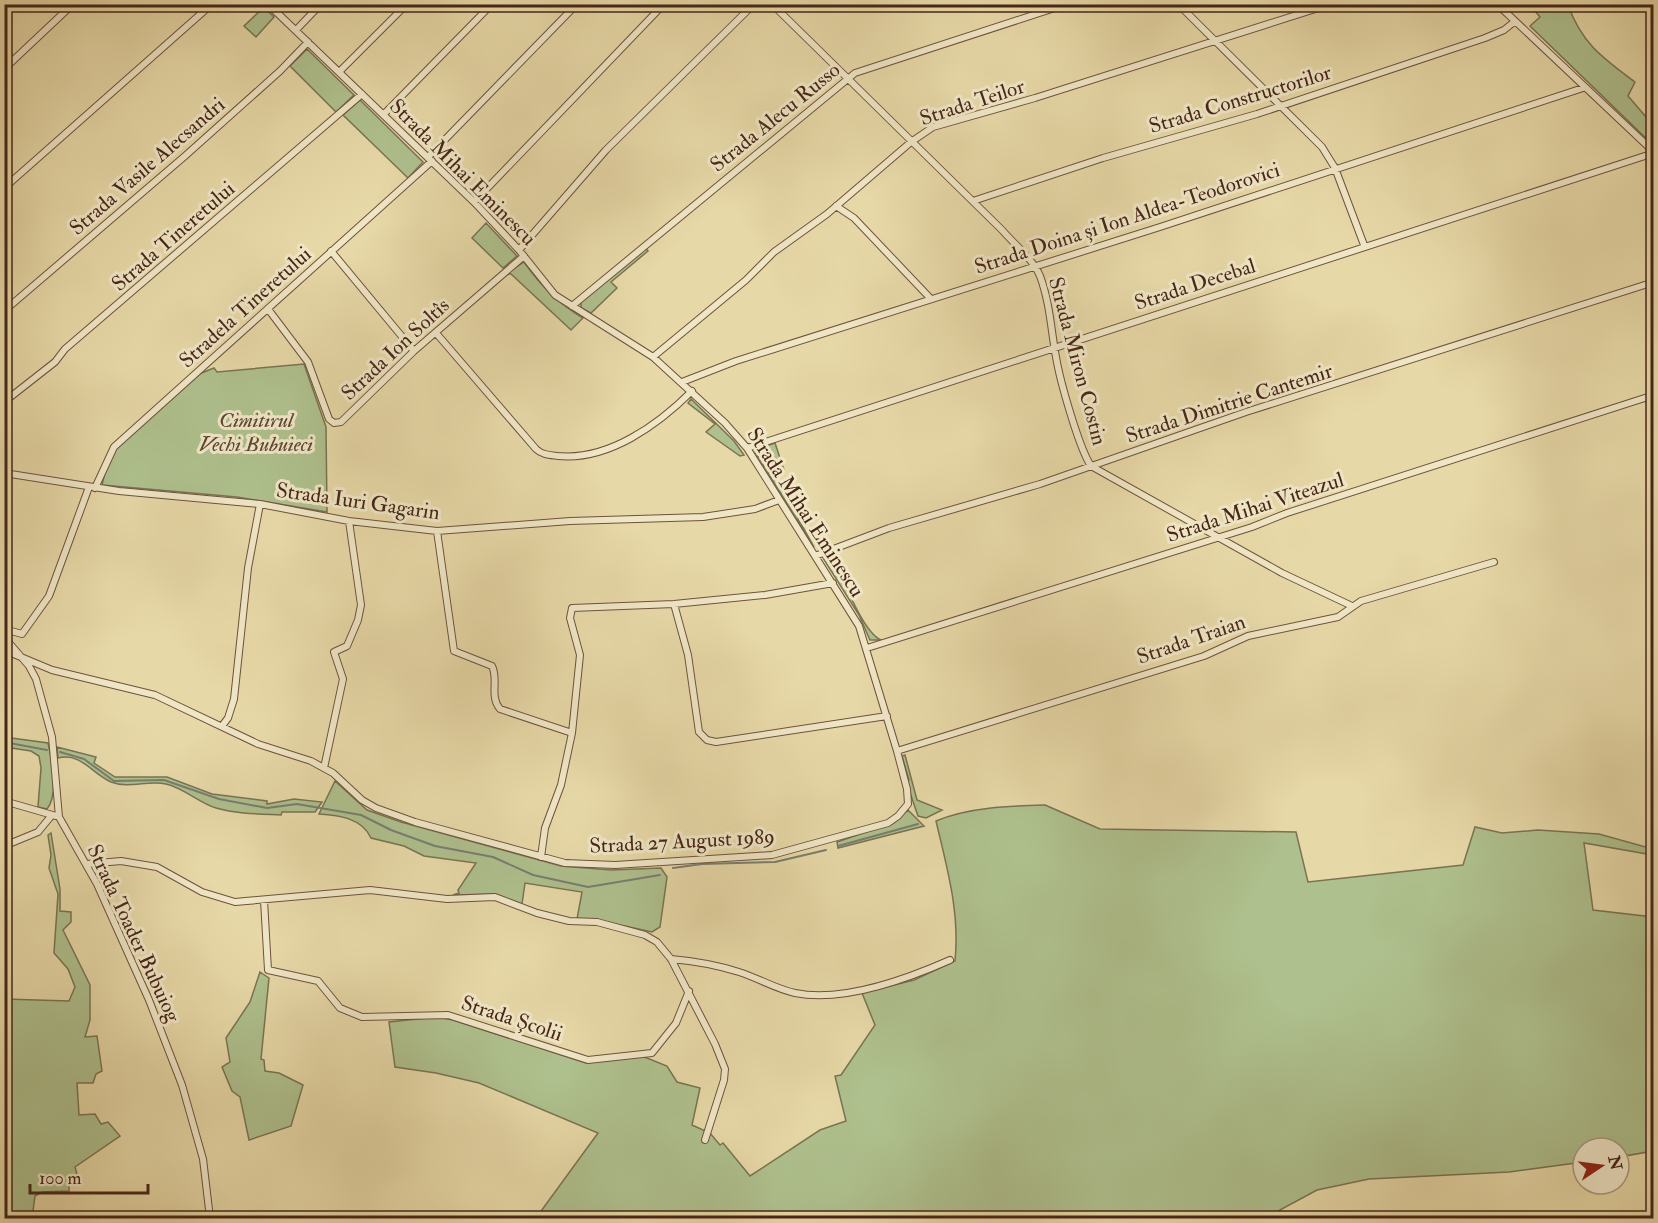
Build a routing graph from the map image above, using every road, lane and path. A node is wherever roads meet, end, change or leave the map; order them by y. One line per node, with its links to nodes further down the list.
1 (73, 4): 19 (street)
2 (212, 4): 30 (street)
3 (268, 4): 16 (street, Strada Mihai Eminescu)
4 (321, 4): 16 (street)
5 (407, 4): 20 (street)
6 (492, 4): 25 (street)
7 (577, 4): 28 (street, Stradela Tineretului)
8 (664, 4): 32 (street)
9 (754, 4): 36 (street, Strada Ion Soltîs)
10 (772, 4): 21 (street, Strada Miron Costin)
11 (1067, 4): 21 (street, Strada Alecu Russo)
12 (1178, 4): 17 (street)
13 (1331, 4): 17 (street, Strada Teilor)
14 (1497, 4): 15 (street)
15 (1514, 22): 22 (street); 24 (street, Strada Constructorilor)
16 (296, 30): 18 (street, Strada Mihai Eminescu)
17 (1215, 41): 24 (street); 26 (street, Strada Teilor)
18 (308, 42): 20 (street, Strada Mihai Eminescu); 42 (street, Strada Vasile Alecsandri)
19 (4, 69)
20 (339, 72): 23 (street, Strada Mihai Eminescu)
21 (846, 78): 26 (street, Strada Miron Costin); 40 (street, Strada Alecu Russo)
22 (1583, 88): 27 (street); 29 (street, Strada Doina și Ion Aldea-Teodorovici)
23 (362, 94): 25 (street, Strada Mihai Eminescu); 50 (street, Strada Tineretului)
24 (1280, 105): 29 (street); 31 (street, Strada Constructorilor)
25 (384, 114): 28 (street, Strada Mihai Eminescu)
26 (911, 142): 31 (street, Strada Miron Costin); 33 (street, Strada Teilor)
27 (1653, 152): 34 (street, Strada Decebal)
28 (430, 159): 32 (street, Strada Mihai Eminescu); 35 (street, Stradela Tineretului)
29 (1335, 168): 34 (street); 37 (street, Strada Doina și Ion Aldea-Teodorovici)
30 (4, 188)
31 (973, 201): 37 (street, Strada Miron Costin)
32 (474, 202): 36 (street, Strada Mihai Eminescu)
33 (836, 206): 39 (street); 46 (street, Strada Teilor)
34 (1364, 245): 44 (street, Strada Decebal)
35 (331, 251): 41 (street, Stradela Tineretului); 45 (street)
36 (521, 253): 40 (street, Strada Mihai Eminescu); 43 (street, Strada Ion Soltîs)
37 (1033, 265): 39 (street, Strada Doina și Ion Aldea-Teodorovici); 44 (street, Strada Miron Costin)
38 (1653, 282): 52 (street, Strada Dimitrie Cantemir)
39 (931, 299): 47 (street, Strada Doina și Ion Aldea-Teodorovici)
40 (572, 306): 46 (street, Strada Mihai Eminescu)
41 (268, 309): 45 (street, Strada Ion Soltîs); 54 (street, Stradela Tineretului)
42 (4, 311)
43 (436, 333): 45 (street, Strada Ion Soltîs); 48 (street)
44 (1055, 346): 51 (street, Strada Decebal); 52 (street, Strada Miron Costin)
45 (414, 351)
46 (653, 357): 47 (street, Strada Mihai Eminescu)
47 (682, 382): 48 (street, Strada Mihai Eminescu)
48 (692, 391): 51 (street, Strada Mihai Eminescu)
49 (1653, 395): 59 (street, Strada Mihai Viteazul)
50 (4, 402)
51 (747, 448): 55 (street, Strada Mihai Eminescu)
52 (1091, 466): 59 (street, Strada Miron Costin); 60 (street, Strada Dimitrie Cantemir)
53 (4, 473): 54 (street, Strada Iuri Gagarin)
54 (92, 487): 56 (street, Strada Iuri Gagarin); 65 (street, Stradela Tineretului)
55 (779, 500): 58 (street, Strada Iuri Gagarin); 60 (street, Strada Mihai Eminescu)
56 (260, 504): 57 (street, Strada Iuri Gagarin); 71 (street)
57 (350, 521): 58 (street, Strada Iuri Gagarin); 74 (street)
58 (437, 531): 72 (street)
59 (1216, 536): 64 (street, Strada Miron Costin); 67 (street, Strada Mihai Viteazul)
60 (815, 555): 62 (street, Strada Mihai Eminescu)
61 (1494, 562): 64 (street, Strada Traian)
62 (833, 584): 63 (street); 67 (street, Strada Mihai Eminescu)
63 (674, 604): 70 (street); 72 (street)
64 (1352, 606): 73 (street, Strada Traian)
65 (4, 628)
66 (4, 637): 69 (street, Strada Toader Bubuiog)
67 (867, 648): 70 (street, Strada Mihai Eminescu)
68 (4, 650): 69 (street, Strada 27 August 1989)
69 (20, 656): 71 (street, Strada 27 August 1989); 77 (street, Strada Toader Bubuiog)
70 (887, 716): 73 (street, Strada Mihai Eminescu)
71 (222, 726): 74 (street, Strada 27 August 1989)
72 (572, 734): 79 (street)
73 (897, 751): 76 (street, Strada Mihai Eminescu)
74 (324, 768): 79 (street, Strada 27 August 1989)
75 (4, 801): 77 (street)
76 (908, 804): 79 (street, Strada 27 August 1989)
77 (56, 816): 78 (street); 80 (street, Strada Toader Bubuiog)
78 (4, 846)
79 (541, 857)
80 (87, 864): 81 (street); 86 (street, Strada Toader Bubuiog)
81 (264, 900): 82 (street); 84 (street, Strada Școlii)
82 (671, 959): 83 (street); 84 (street)
83 (950, 960)
84 (688, 991): 85 (street)
85 (705, 1140)
86 (210, 1218)

